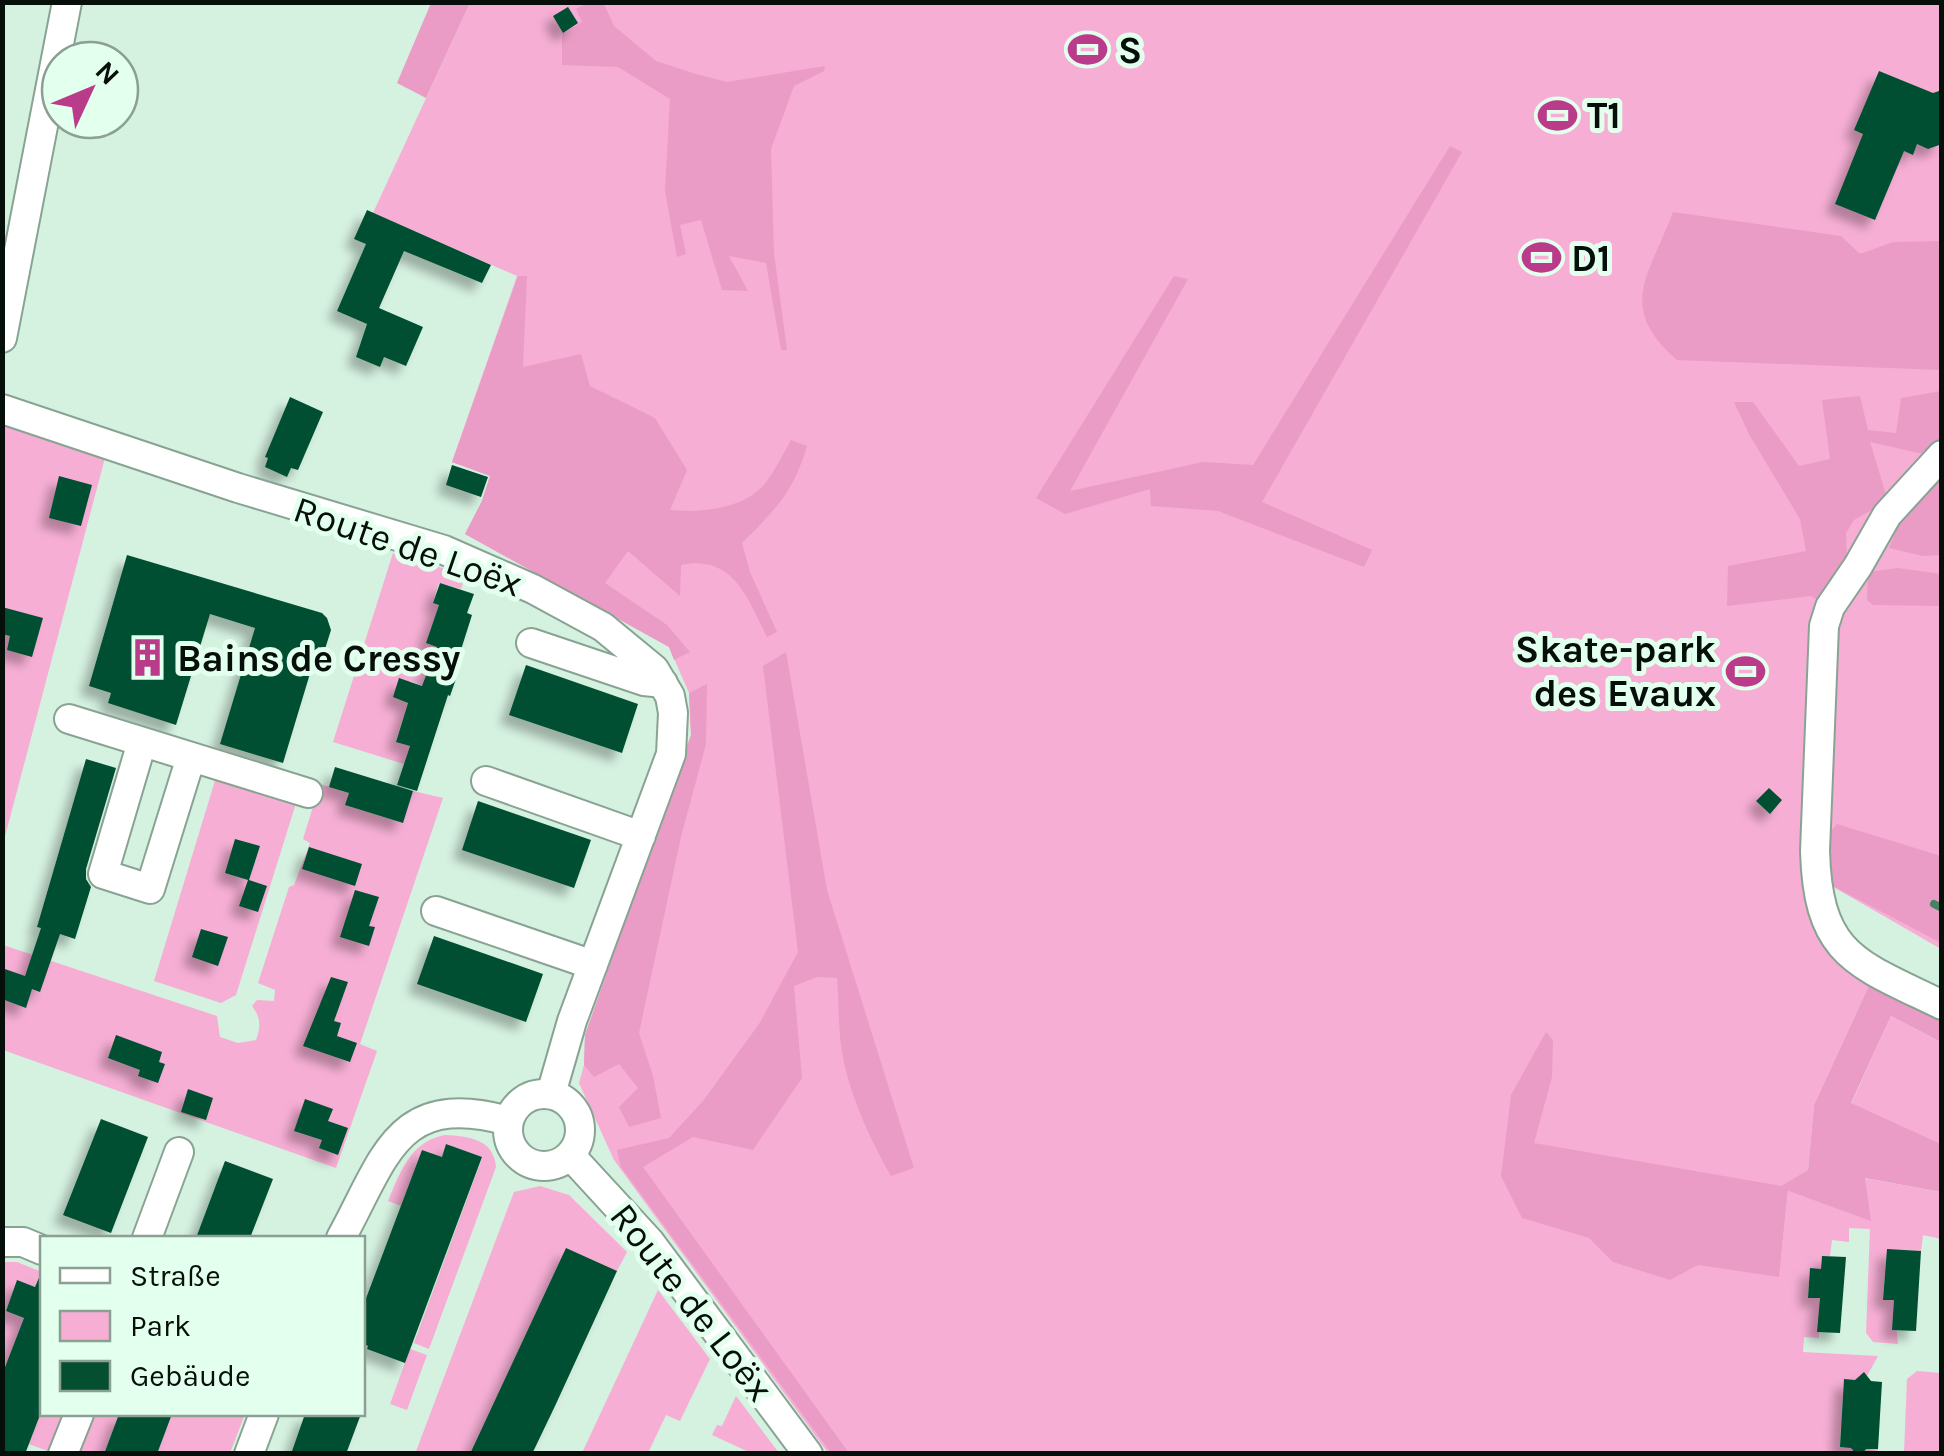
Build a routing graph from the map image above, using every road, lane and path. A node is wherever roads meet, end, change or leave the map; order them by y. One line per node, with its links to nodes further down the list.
1 (67, 2): 2 (street)
2 (2, 338)
3 (2, 408): 6 (street, Route de Loëx)
4 (1942, 456): 15 (street)
5 (531, 643): 6 (street)
6 (663, 682): 12 (street)
7 (69, 720): 8 (street)
8 (142, 742): 9 (street); 9 (street)
9 (191, 757): 11 (street)
10 (486, 781): 12 (street)
11 (308, 794)
12 (641, 836): 14 (street)
13 (436, 911): 14 (street)
14 (593, 965): 16 (street)
15 (1942, 1005)
16 (550, 1094): 17 (street); 19 (street)
17 (508, 1121): 19 (street); 21 (street)
18 (179, 1152): 20 (street)
19 (570, 1155): 28 (street, Route de Loëx)
20 (148, 1236)
21 (342, 1236)
22 (2, 1242): 23 (street)
23 (40, 1249)
24 (78, 1416): 26 (street)
25 (263, 1416): 27 (street)
26 (64, 1454)
27 (249, 1454)
28 (808, 1454)

